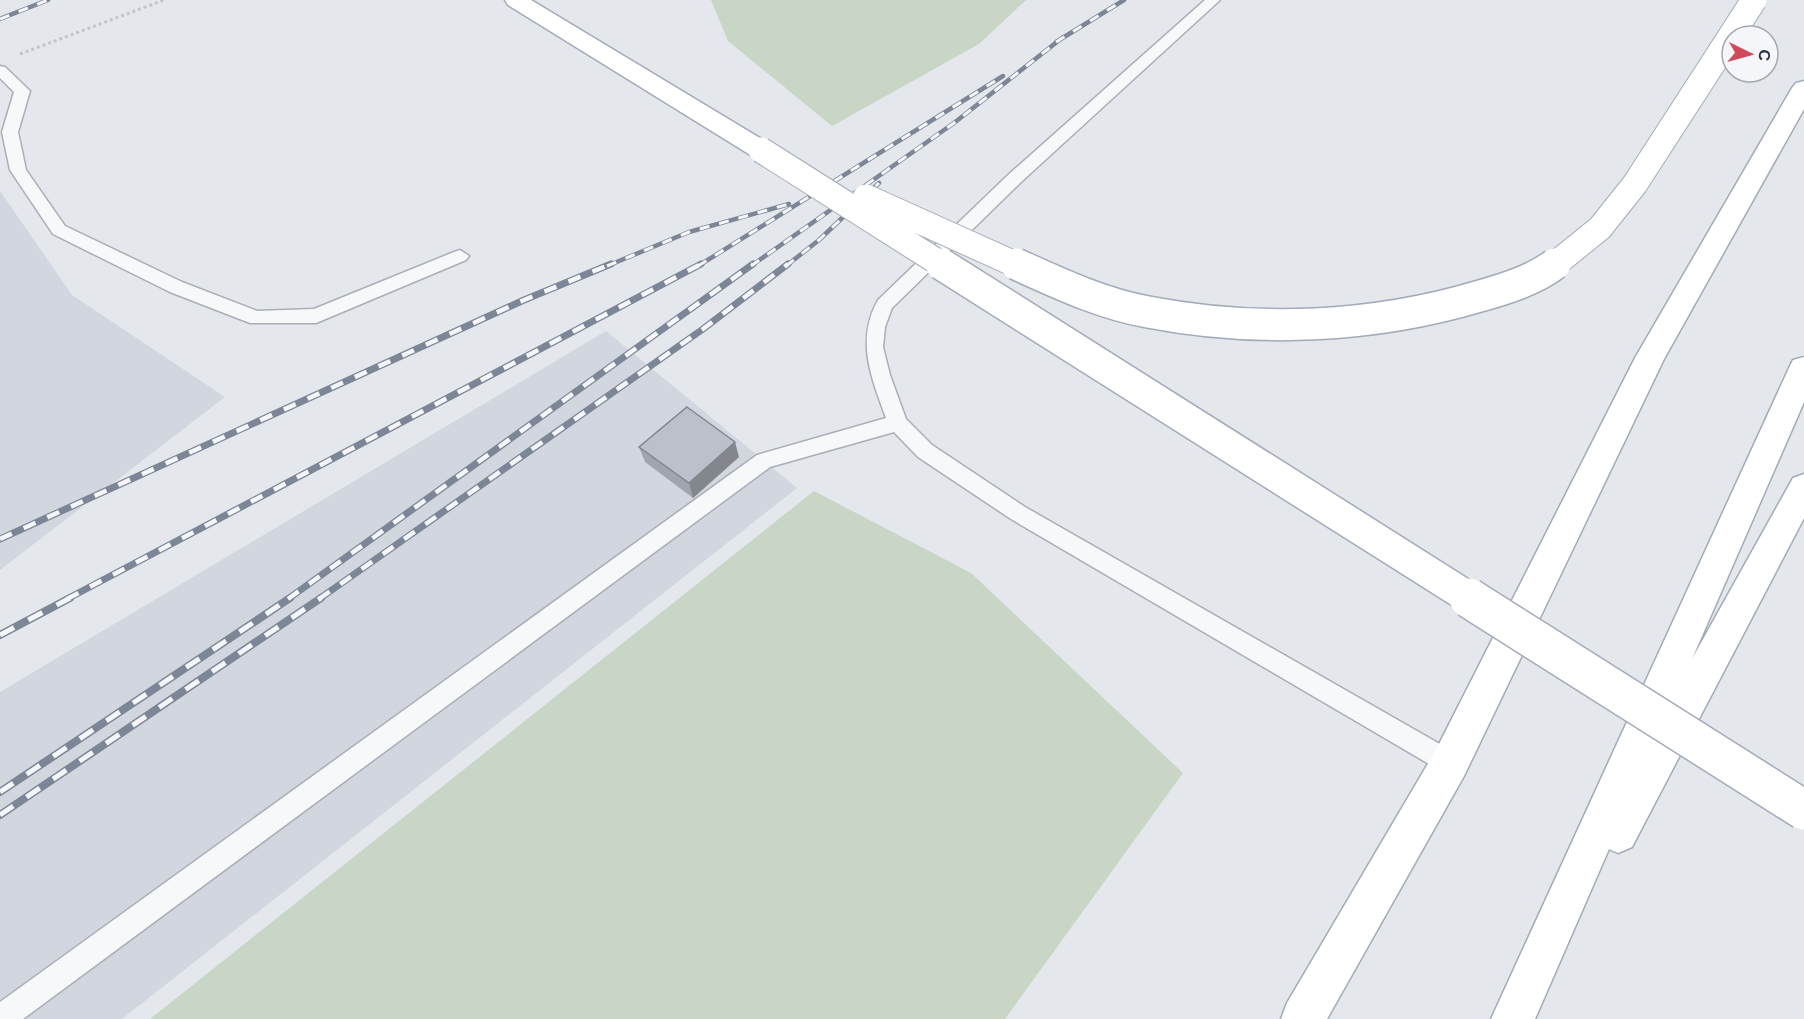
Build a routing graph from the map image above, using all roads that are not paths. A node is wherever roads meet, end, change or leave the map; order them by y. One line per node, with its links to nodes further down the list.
1 (516, 0): 6 (main road)
2 (1213, 0): 9 (lane)
3 (1754, 0): 6 (main road, bridge)
4 (5, 64): 7 (lane)
5 (1804, 88): 11 (main road)
6 (761, 150): 12 (main road, bridge)
7 (460, 256)
8 (1804, 368): 15 (main road)
9 (898, 423): 11 (lane); 13 (lane)
10 (1804, 487): 15 (main road)
11 (1450, 763): 14 (main road)
12 (1804, 810)
13 (0, 1019)
14 (1303, 1019)
15 (1515, 1019)

